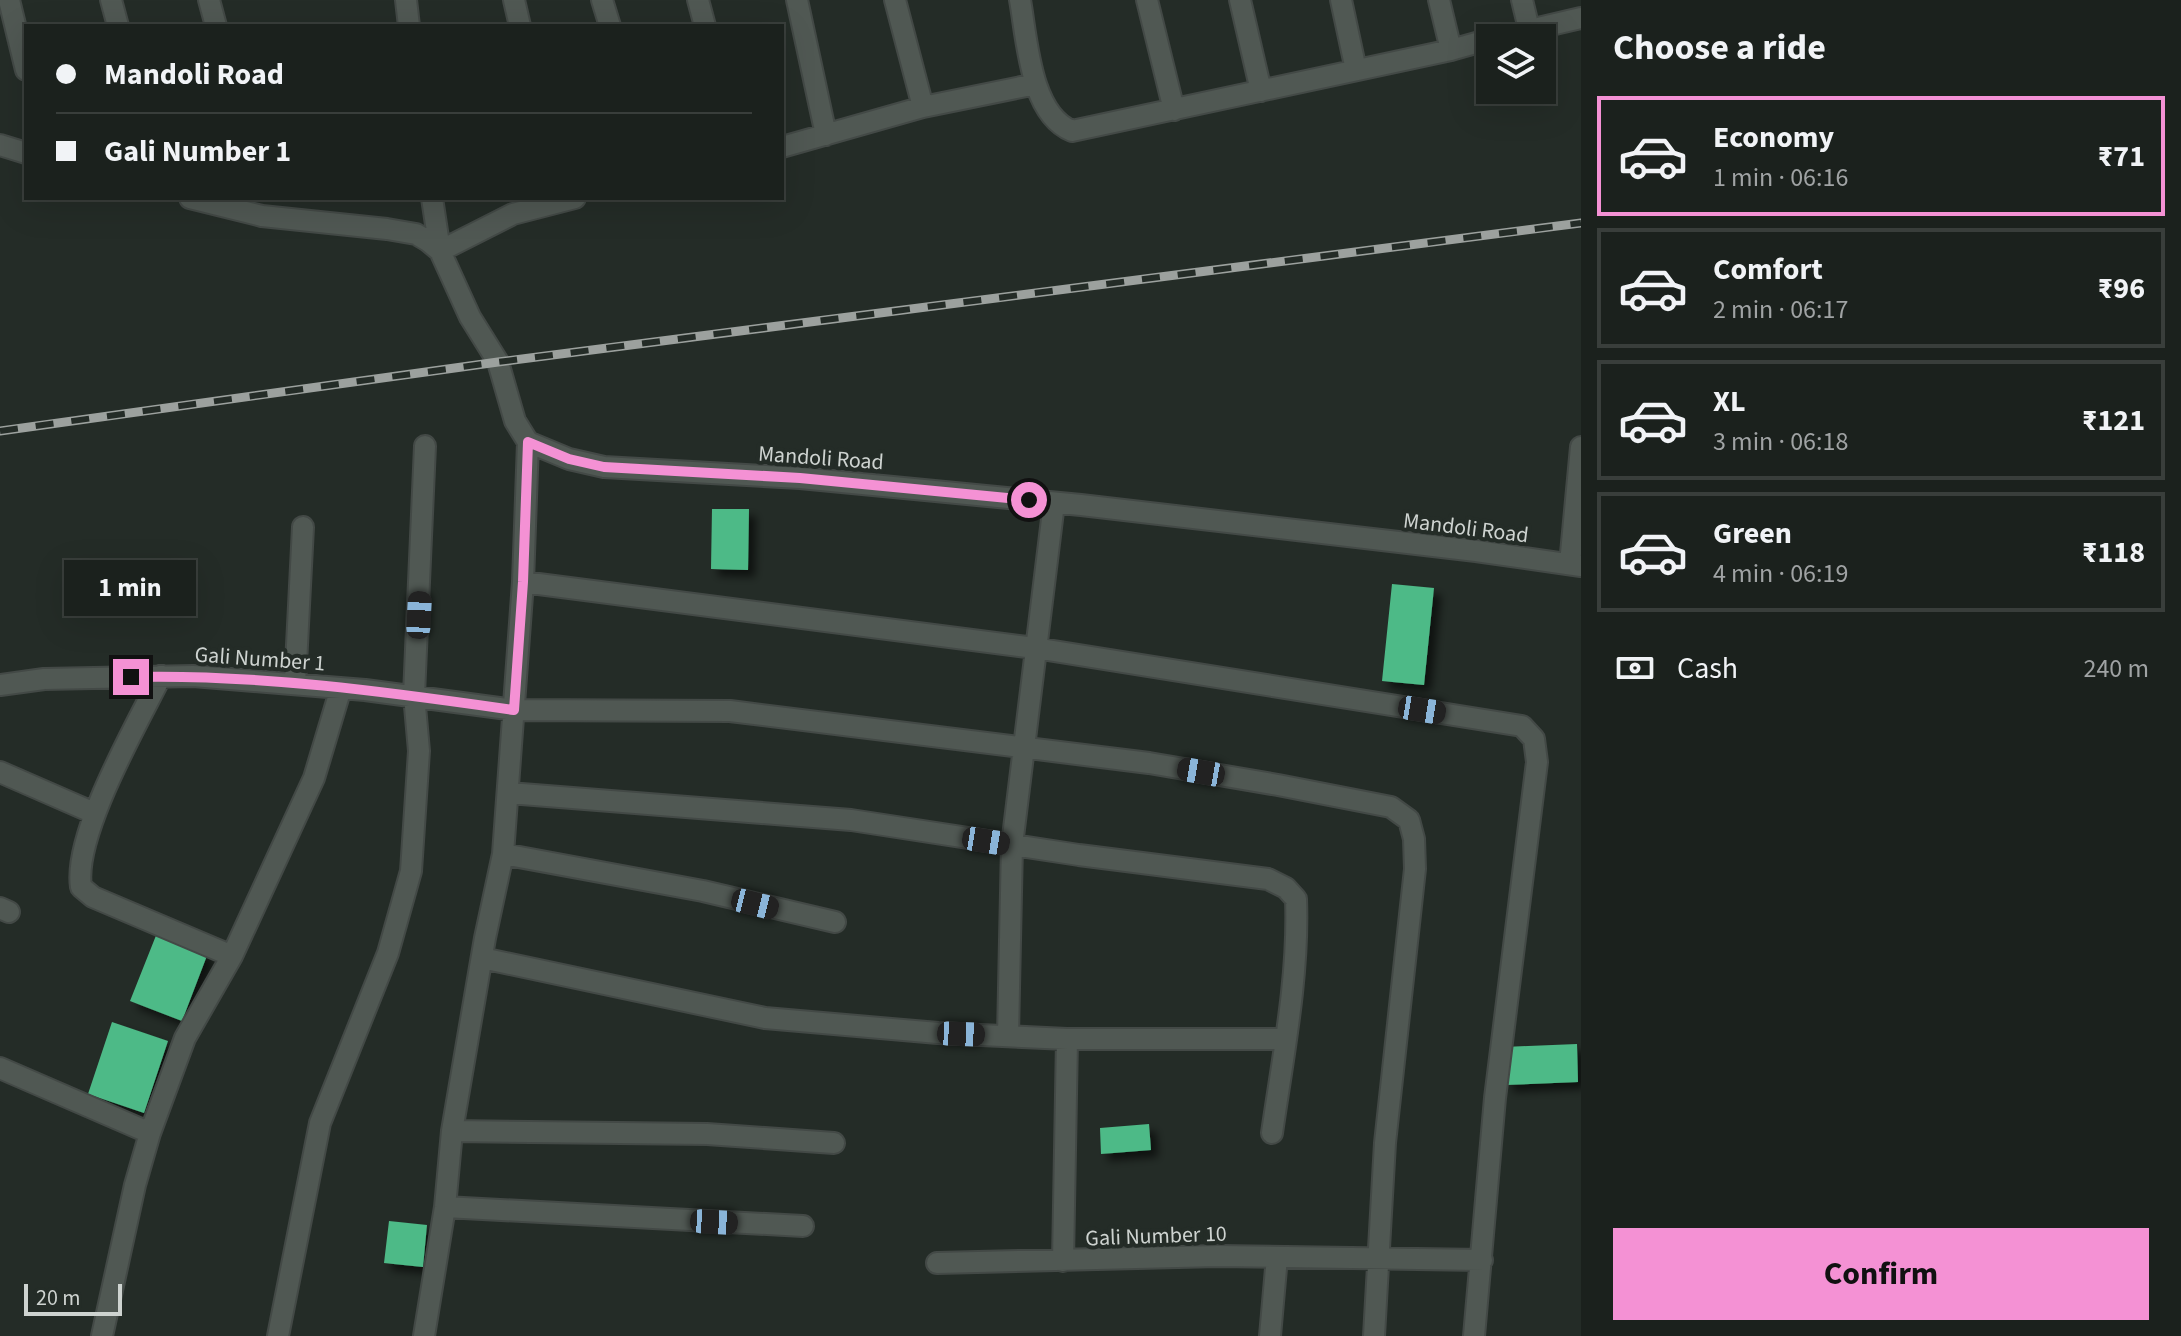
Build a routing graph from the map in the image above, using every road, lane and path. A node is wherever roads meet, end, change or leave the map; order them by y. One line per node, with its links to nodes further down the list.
1 (9, 0): 27 (street)
2 (111, 0): 17 (street)
3 (209, 0): 18 (street)
4 (406, 0): 19 (street)
5 (514, 0): 20 (street)
6 (602, 0): 21 (street)
7 (698, 0): 22 (street)
8 (797, 0): 33 (street)
9 (895, 0): 31 (street)
10 (1020, 0): 29 (street)
11 (1147, 0): 32 (street)
12 (1240, 0): 30 (street)
13 (1341, 0): 28 (street)
14 (1439, 0): 26 (street)
15 (1522, 0): 23 (street)
16 (1581, 18): 24 (street)
17 (117, 24)
18 (215, 24)
19 (409, 24)
20 (520, 24)
21 (609, 24)
22 (704, 24)
23 (1528, 24)
24 (1553, 24)
25 (1476, 43): 26 (street)
26 (1451, 50): 28 (street)
27 (24, 62)
28 (1356, 70): 30 (street)
29 (1036, 84): 31 (street); 32 (street)
30 (1261, 91): 32 (street)
31 (923, 107): 33 (street)
32 (1174, 110)
33 (826, 135): 35 (street)
34 (0, 145): 36 (street)
35 (784, 146)
36 (24, 152)
37 (206, 200): 40 (street)
38 (432, 200): 41 (street)
39 (559, 200): 41 (street)
40 (260, 207): 41 (street)
41 (444, 261): 42 (street)
42 (528, 442): 45 (street, Mandoli Road); 48 (street)
43 (425, 446): 54 (street)
44 (1581, 447): 47 (street)
45 (1054, 503): 47 (street, Mandoli Road); 49 (street)
46 (303, 527): 51 (street)
47 (1576, 565)
48 (523, 582): 49 (street); 55 (street)
49 (1035, 648): 56 (street); 77 (street)
50 (161, 676): 51 (street, Gali Number 1); 52 (street, Gali Number 1); 59 (street)
51 (295, 684): 53 (street, Gali Number 1)
52 (0, 685)
53 (341, 688): 54 (street, Gali Number 1); 63 (street)
54 (414, 695): 55 (street, Gali Number 1); 81 (street)
55 (514, 710): 56 (street, Gali Number 1); 58 (street)
56 (1025, 749): 60 (street); 76 (street, Gali Number 1)
57 (0, 772): 59 (street)
58 (509, 793): 60 (street); 61 (street)
59 (94, 813): 63 (street)
60 (1012, 845): 65 (street); 67 (street)
61 (503, 854): 62 (street); 64 (street)
62 (835, 922)
63 (232, 956): 70 (street)
64 (482, 958): 65 (street); 69 (street)
65 (1008, 1036): 66 (street)
66 (1067, 1039): 67 (street); 78 (street)
67 (1285, 1039): 71 (street)
68 (0, 1068): 70 (street)
69 (452, 1131): 72 (street); 73 (street)
70 (150, 1133): 80 (street)
71 (1272, 1133)
72 (834, 1143)
73 (445, 1207): 74 (street); 82 (street)
74 (803, 1226)
75 (1277, 1257): 76 (street, Gali Number 10); 78 (street, Gali Number 10); 83 (street)
76 (1377, 1260): 77 (street, Gali Number 10); 84 (street, Gali Number 1)
77 (1482, 1260): 85 (street)
78 (1063, 1261): 79 (street, Gali Number 10)
79 (937, 1263)
80 (102, 1336)
81 (278, 1336)
82 (424, 1336)
83 (1270, 1336)
84 (1374, 1336)
85 (1474, 1336)

